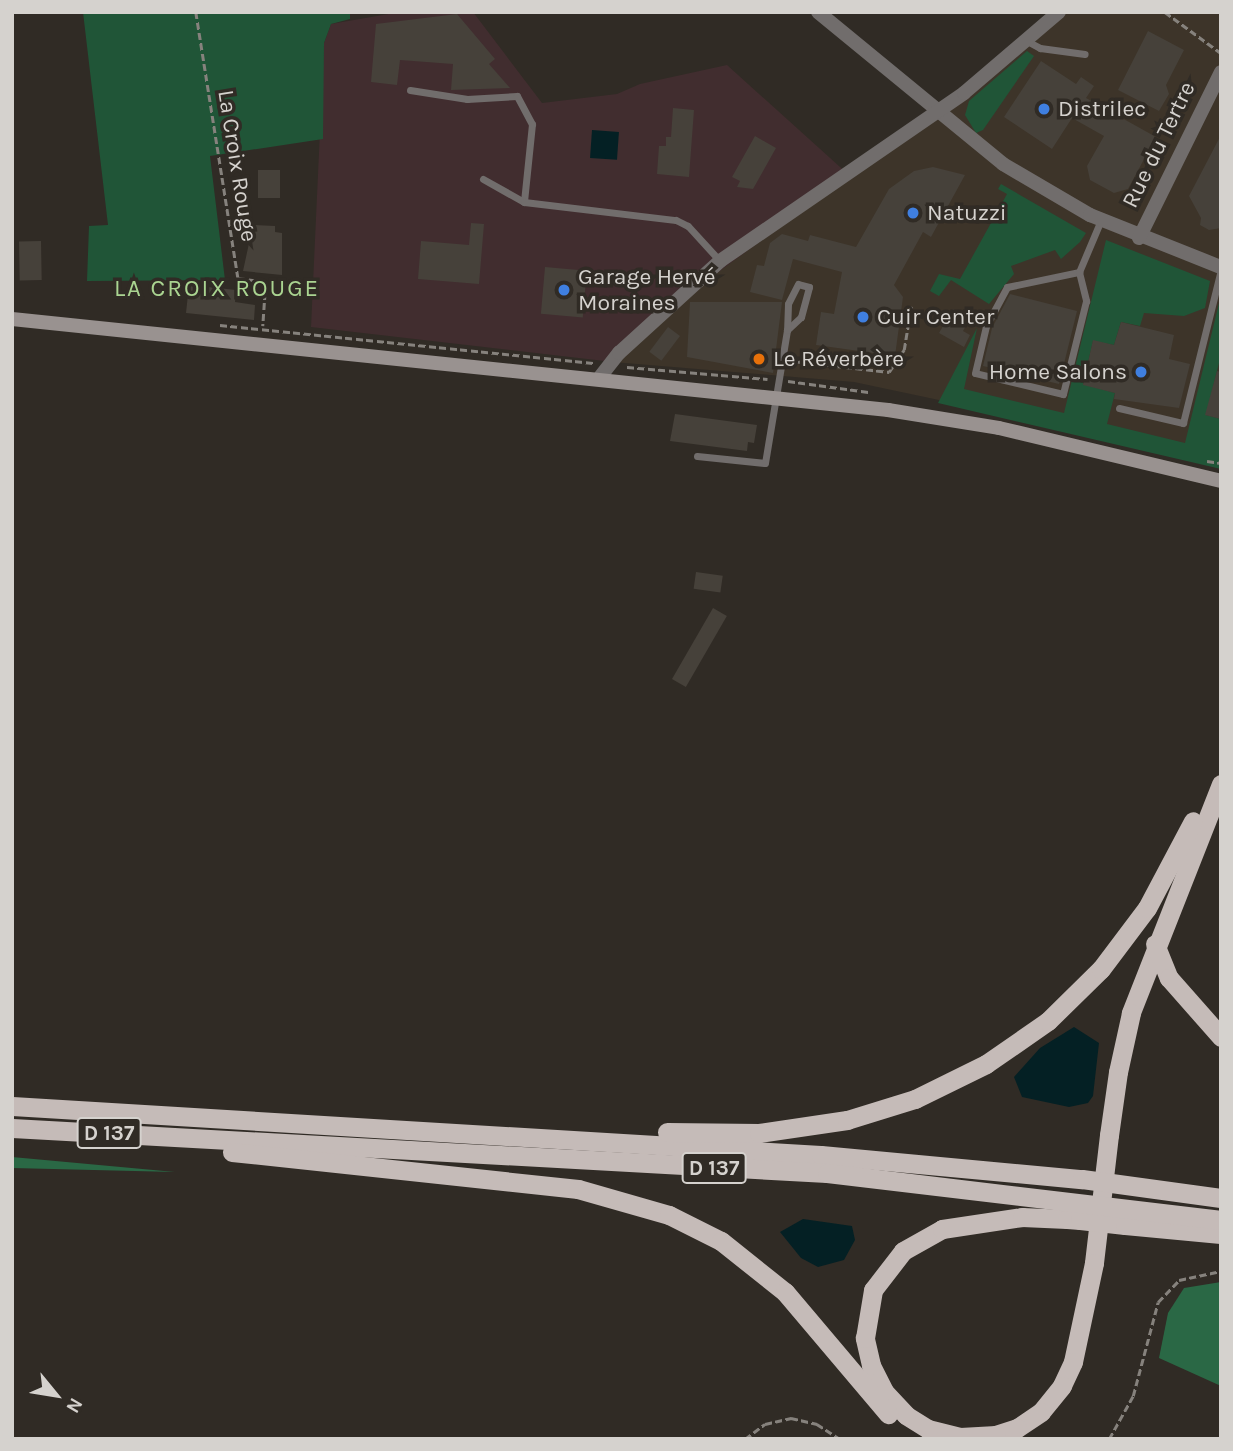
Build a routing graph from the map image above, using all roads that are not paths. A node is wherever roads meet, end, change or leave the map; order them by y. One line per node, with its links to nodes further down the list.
1 (818, 12): 7 (street)
2 (1059, 12): 3 (street)
3 (1026, 40): 4 (lane); 7 (street)
4 (1085, 54)
5 (1221, 72): 11 (street, Rue du Tertre)
6 (410, 90): 9 (lane)
7 (936, 113): 10 (street); 12 (street)
8 (483, 179): 9 (lane)
9 (524, 202): 12 (lane)
10 (1101, 220): 11 (street); 14 (lane)
11 (1139, 238): 13 (street)
12 (720, 261): 17 (street)
13 (1221, 268): 19 (lane)
14 (1079, 272): 14 (lane)
15 (12, 319): 17 (main road)
16 (787, 330): 16 (lane); 18 (lane)
17 (600, 377): 18 (main road)
18 (777, 397): 20 (lane); 21 (main road)
19 (1119, 408)
20 (697, 456)
21 (1221, 481)
22 (1221, 767): 29 (highway)
23 (1221, 784): 24 (highway)
24 (1155, 944): 25 (highway); 33 (highway)
25 (1221, 1037)
26 (12, 1105): 29 (highway, D 137)
27 (12, 1128): 28 (highway, D 137)
28 (206, 1139): 31 (highway, D 137); 34 (highway)
29 (611, 1140): 30 (highway, D 137)
30 (1221, 1198)
31 (1221, 1220)
32 (1221, 1234): 33 (highway)
33 (1094, 1263): 35 (highway)
34 (924, 1439)
35 (1019, 1439)

